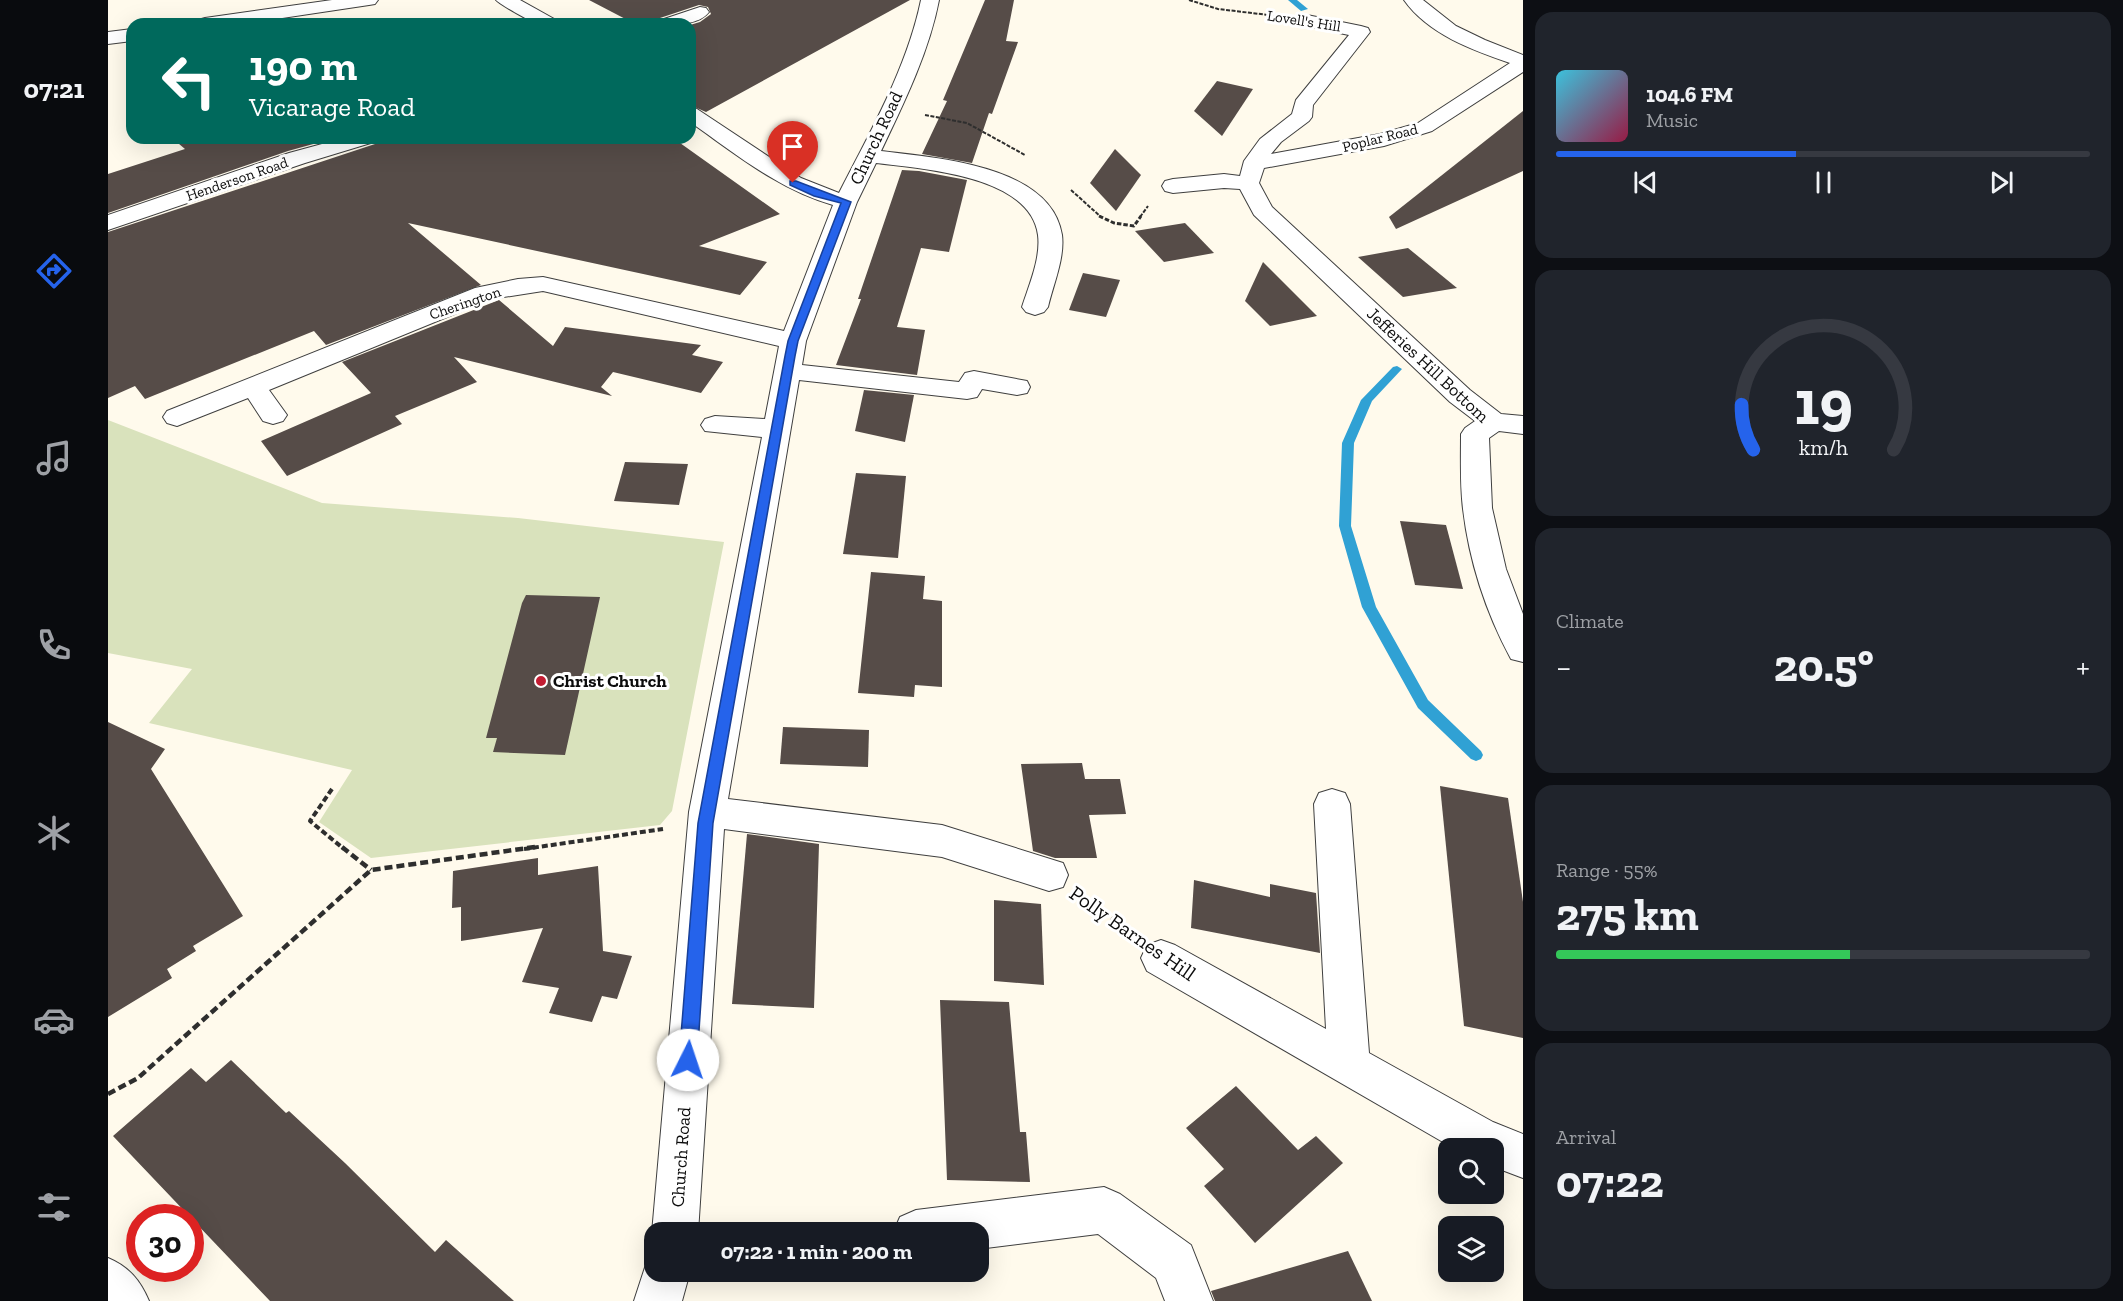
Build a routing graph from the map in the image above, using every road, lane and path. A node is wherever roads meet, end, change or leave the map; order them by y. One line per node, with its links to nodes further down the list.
1 (369, 0): 7 (street)
2 (505, 0): 8 (street)
3 (930, 0): 16 (street, Church Road)
4 (1190, 0): 10 (path, Lovell's Hill)
5 (1413, 0): 13 (street)
6 (700, 12): 9 (street)
7 (246, 18)
8 (540, 18)
9 (673, 18)
10 (1307, 21): 17 (street, Lovell's Hill)
11 (126, 36): 12 (street)
12 (108, 38)
13 (1523, 62): 17 (street, Poplar Road)
14 (696, 117): 20 (street)
15 (346, 144): 21 (street, Henderson Road)
16 (870, 156): 20 (street, Church Road); 22 (street)
17 (1255, 161): 18 (street)
18 (1248, 183): 19 (street); 29 (street, Jefferies Hill Bottom)
19 (1173, 186)
20 (846, 202): 23 (street, Church Road)
21 (108, 223)
22 (1035, 307)
23 (793, 341): 24 (street, Church Road); 25 (street, Cherington)
24 (787, 371): 26 (street); 32 (street, Church Road)
25 (252, 387): 27 (street); 28 (street, Cherington)
26 (1017, 387)
27 (273, 415)
28 (177, 417)
29 (1494, 422): 31 (street); 33 (street, Jefferies Hill Bottom)
30 (715, 425): 32 (street)
31 (1523, 425)
32 (777, 429): 36 (street, Church Road)
33 (1523, 650)
34 (332, 789): 37 (path)
35 (1332, 804): 40 (street)
36 (706, 818): 37 (path); 38 (street); 43 (street, Church Road)
37 (371, 870): 41 (path)
38 (1049, 875): 39 (path, Polly Barnes Hill)
39 (1161, 958): 40 (street, Polly Barnes Hill)
40 (1349, 1065): 42 (street, Polly Barnes Hill)
41 (108, 1094)
42 (1523, 1156)
43 (676, 1222)
44 (989, 1224): 49 (street)
45 (108, 1282): 47 (street)
46 (663, 1282): 48 (street)
47 (125, 1301)
48 (658, 1301)
49 (1189, 1301)

